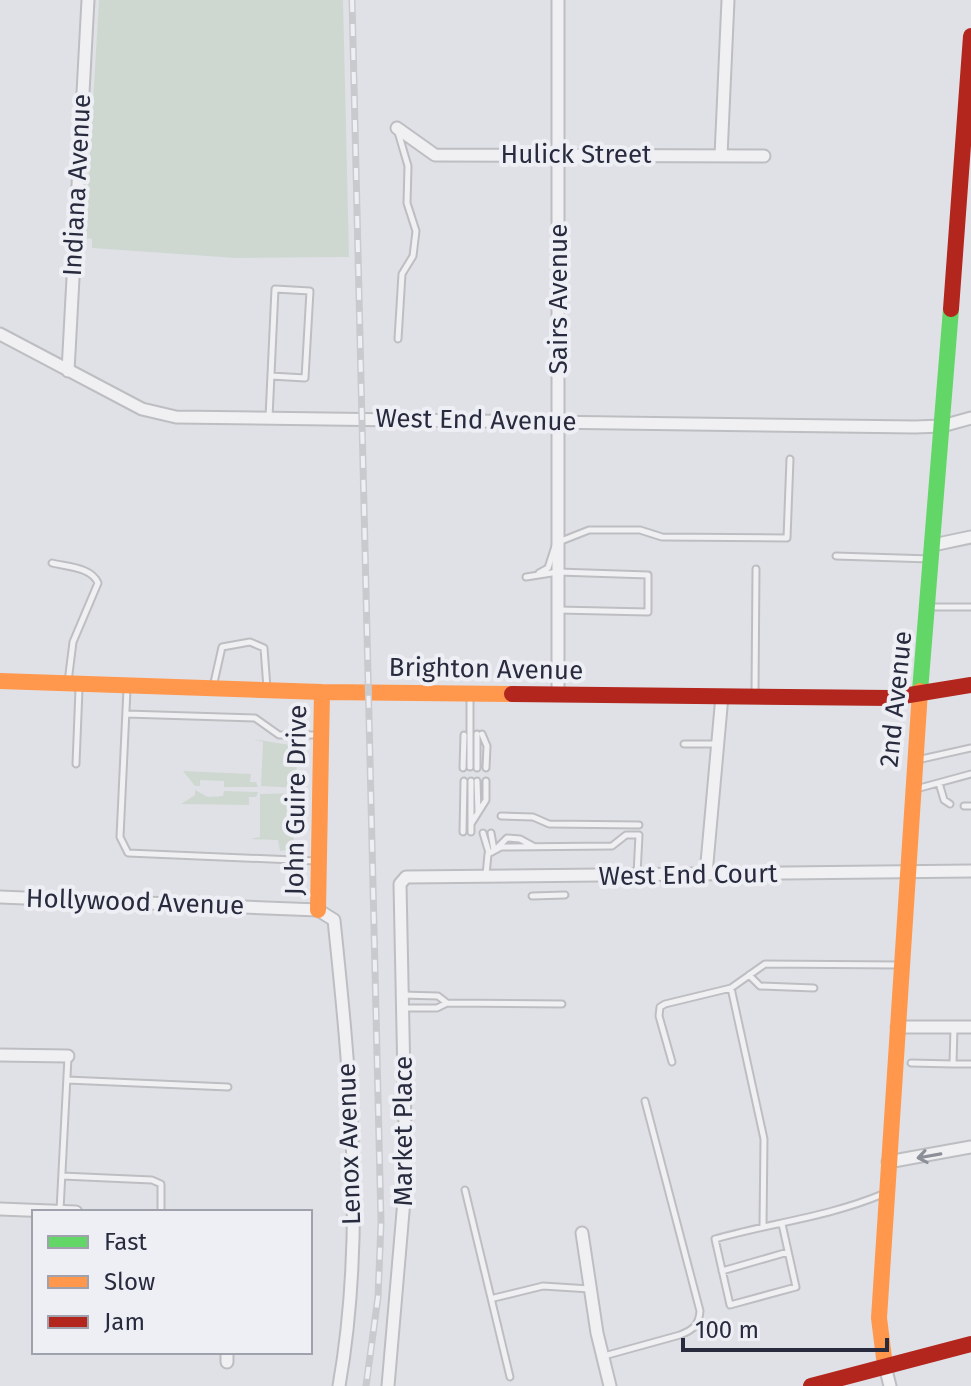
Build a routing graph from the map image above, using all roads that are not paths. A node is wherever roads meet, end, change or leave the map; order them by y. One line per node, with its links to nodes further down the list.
1 (88, 0): 12 (street, Indiana Avenue)
2 (558, 0): 6 (street, Sairs Avenue)
3 (728, 0): 7 (street)
4 (971, 36): 9 (street, 2nd Avenue)
5 (397, 128): 6 (street, Hulick Street); 11 (lane)
6 (558, 153): 7 (street, Hulick Street); 16 (street, Sairs Avenue)
7 (721, 156): 8 (street, Hulick Street)
8 (764, 156)
9 (965, 194): 17 (street, 2nd Avenue)
10 (0, 334): 12 (street, West End Avenue)
11 (398, 339)
12 (68, 371): 14 (street, West End Avenue)
13 (271, 376): 13 (lane); 14 (lane)
14 (269, 418): 16 (street, West End Avenue)
15 (971, 418): 17 (street, West End Avenue)
16 (558, 422): 17 (street, West End Avenue); 20 (street, Sairs Avenue)
17 (942, 426): 21 (street, 2nd Avenue)
18 (790, 459): 20 (lane)
19 (971, 537): 21 (street)
20 (558, 542): 25 (street, Sairs Avenue); 26 (lane)
21 (932, 552): 22 (lane); 28 (street, 2nd Avenue)
22 (836, 556)
23 (52, 563): 32 (lane)
24 (756, 569): 42 (lane)
25 (558, 572): 26 (lane); 30 (street, Sairs Avenue); 30 (lane)
26 (539, 573): 27 (lane)
27 (526, 577)
28 (929, 607): 29 (lane); 41 (street, 2nd Avenue)
29 (971, 607)
30 (558, 610): 39 (street, Sairs Avenue)
31 (0, 681): 32 (street, Brighton Avenue)
32 (73, 683): 33 (street, Brighton Avenue); 50 (lane)
33 (127, 685): 35 (street, Brighton Avenue); 43 (lane)
34 (971, 685): 41 (street, Brighton Avenue)
35 (213, 688): 36 (street, Brighton Avenue); 36 (lane)
36 (267, 690): 37 (street, Brighton Avenue)
37 (322, 692): 38 (street, Brighton Avenue); 45 (street, John Guire Drive)
38 (470, 693): 39 (street, Brighton Avenue); 44 (lane)
39 (558, 694): 40 (street, Brighton Avenue)
40 (722, 696): 42 (street, Brighton Avenue); 47 (street)
41 (920, 696): 42 (street, Brighton Avenue); 49 (street, 2nd Avenue)
42 (755, 697)
43 (126, 714): 45 (lane); 66 (lane)
44 (473, 734): 51 (lane); 52 (lane)
45 (320, 735): 66 (street, John Guire Drive)
46 (684, 744): 47 (lane)
47 (718, 744): 69 (street)
48 (971, 748): 49 (lane)
49 (913, 761): 56 (street, 2nd Avenue)
50 (76, 764)
51 (470, 768)
52 (486, 768)
53 (971, 774): 55 (lane)
54 (486, 781): 58 (lane)
55 (939, 783): 56 (lane); 57 (lane)
56 (911, 790): 68 (street, 2nd Avenue)
57 (950, 804)
58 (478, 813): 58 (lane)
59 (501, 816): 60 (lane)
60 (626, 825): 61 (lane); 64 (lane)
61 (639, 825)
62 (483, 833): 65 (lane)
63 (491, 833): 65 (lane)
64 (626, 835): 65 (lane); 70 (lane)
65 (492, 852): 72 (lane)
66 (317, 861): 76 (street, John Guire Drive)
67 (971, 871): 68 (street, West End Court)
68 (906, 873): 69 (street, West End Court); 77 (street, 2nd Avenue)
69 (706, 874): 70 (street, West End Court)
70 (637, 875): 72 (street, West End Court)
71 (406, 877): 72 (street, West End Court); 81 (street, Market Place)
72 (486, 877)
73 (565, 895): 74 (lane)
74 (532, 896)
75 (0, 897): 76 (street, Hollywood Avenue)
76 (318, 910): 116 (street, Lenox Avenue)
77 (900, 965): 78 (lane); 84 (street, 2nd Avenue)
78 (749, 975): 79 (lane); 80 (lane)
79 (731, 988): 89 (lane); 106 (lane)
80 (814, 988)
81 (402, 1002): 82 (lane); 82 (lane); 117 (street, Market Place)
82 (447, 1003): 83 (lane)
83 (562, 1004)
84 (897, 1027): 85 (street); 97 (street, 2nd Avenue)
85 (954, 1027): 86 (street); 91 (lane)
86 (971, 1027)
87 (0, 1055): 88 (street)
88 (68, 1056): 93 (lane)
89 (672, 1062)
90 (911, 1063): 91 (lane)
91 (953, 1064): 92 (lane)
92 (971, 1064)
93 (67, 1080): 94 (lane); 98 (lane)
94 (228, 1087)
95 (645, 1101): 113 (lane)
96 (971, 1147): 97 (street, one-way to 97)
97 (888, 1162): 100 (street, 2nd Avenue)
98 (62, 1176): 103 (lane); 104 (lane)
99 (465, 1190): 111 (lane)
100 (886, 1193): 105 (lane); 114 (street, 2nd Avenue)
101 (0, 1209): 102 (street)
102 (32, 1210)
103 (60, 1210)
104 (161, 1210)
105 (782, 1224): 106 (lane); 108 (lane)
106 (763, 1226): 109 (lane)
107 (582, 1233): 110 (street)
108 (788, 1252): 109 (lane); 109 (lane)
109 (722, 1271)
110 (591, 1289): 111 (lane); 113 (street)
111 (494, 1298): 115 (lane)
112 (971, 1344): 114 (street)
113 (603, 1357): 118 (street)
114 (885, 1366): 119 (street); 120 (street)
115 (510, 1377)
116 (339, 1386)
117 (388, 1386)
118 (610, 1386)
119 (811, 1386)
120 (890, 1386)

